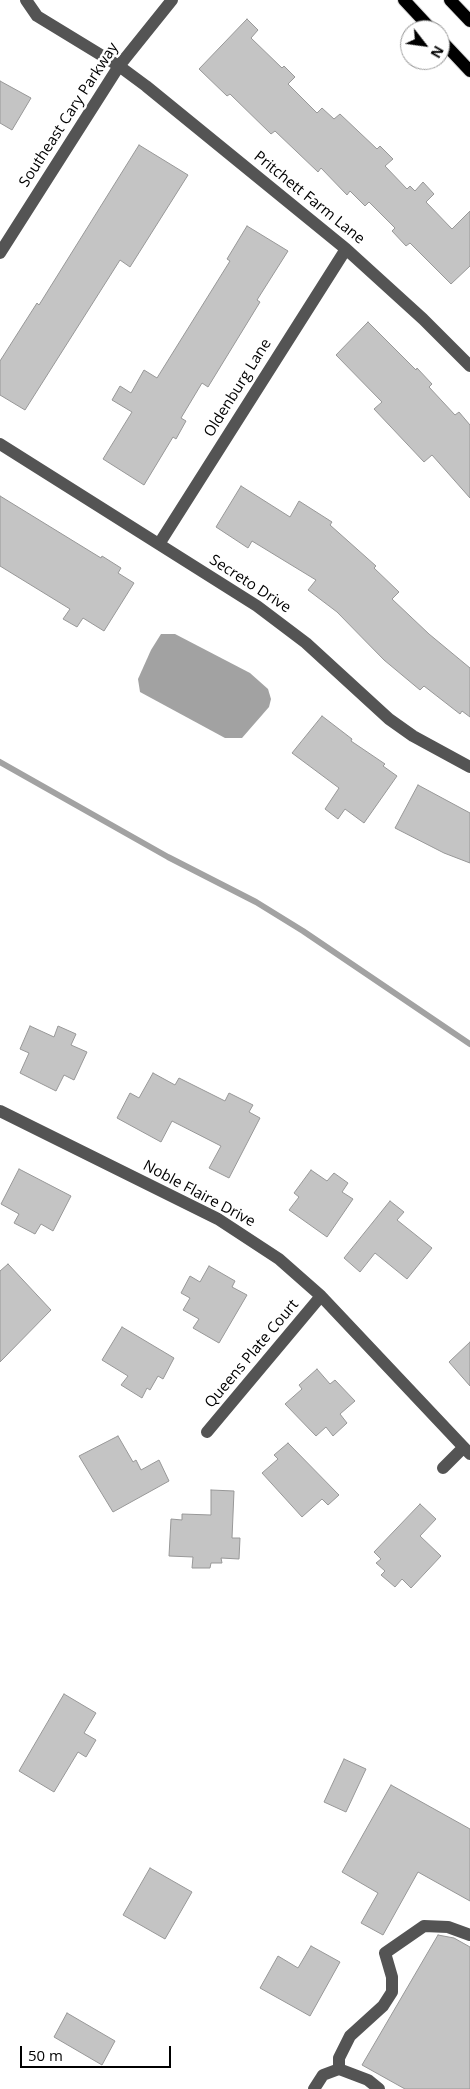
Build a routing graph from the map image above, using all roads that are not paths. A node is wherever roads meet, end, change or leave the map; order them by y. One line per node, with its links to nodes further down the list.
1 (26, 0): 8 (street, Pritchett Farm Lane)
2 (172, 0): 8 (street, Southeast Cary Parkway)
3 (404, 0): 5 (main road)
4 (450, 0): 6 (main road)
5 (423, 20)
6 (470, 21)
7 (450, 50): 9 (main road)
8 (119, 66): 10 (street, Pritchett Farm Lane); 11 (street, Southeast Cary Parkway)
9 (470, 71)
10 (346, 249): 12 (street, Pritchett Farm Lane); 14 (street, Oldenburg Lane)
11 (0, 253)
12 (470, 366)
13 (0, 444): 14 (street, Secreto Drive)
14 (158, 544): 15 (street, Secreto Drive)
15 (470, 767)
16 (0, 1111): 17 (street, Noble Flaire Drive)
17 (321, 1296): 18 (street, Queens Plate Court); 19 (street, Noble Flaire Drive)
18 (207, 1432)
19 (467, 1451): 20 (street, Noble Flaire Drive)
20 (444, 1468)
21 (470, 1935): 22 (street)
22 (338, 2069): 23 (street); 24 (street)
23 (314, 2089)
24 (378, 2089)

